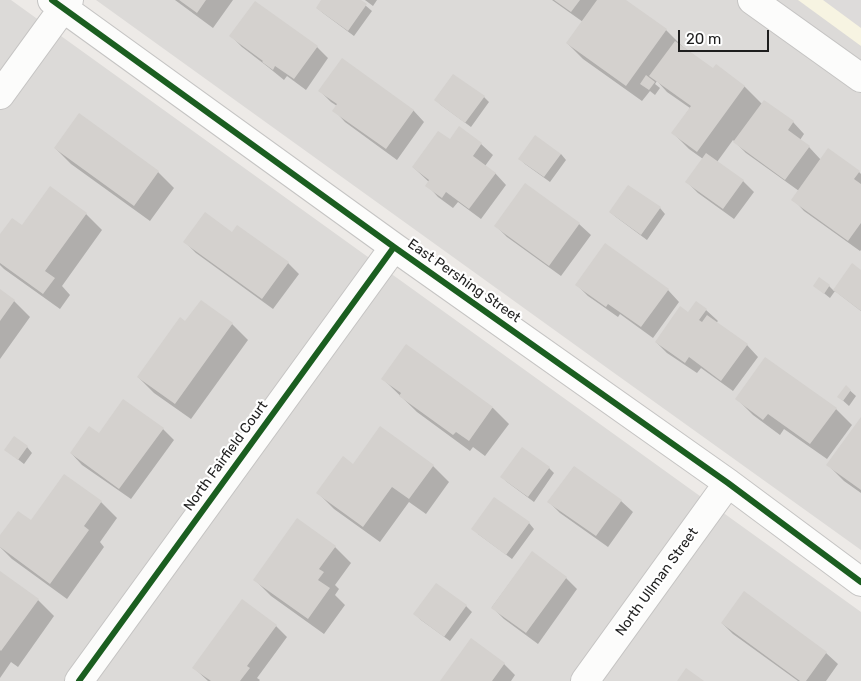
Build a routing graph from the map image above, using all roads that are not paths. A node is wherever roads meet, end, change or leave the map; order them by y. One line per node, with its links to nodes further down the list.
1 (752, 0): 3 (street)
2 (61, 3): 4 (street); 5 (street, East Pershing Street)
3 (861, 78)
4 (0, 95)
5 (394, 247): 6 (street, East Pershing Street); 8 (street, North Fairfield Court)
6 (728, 483): 7 (street, East Pershing Street); 9 (street, North Ullman Street)
7 (861, 582)
8 (80, 681)
9 (585, 681)

